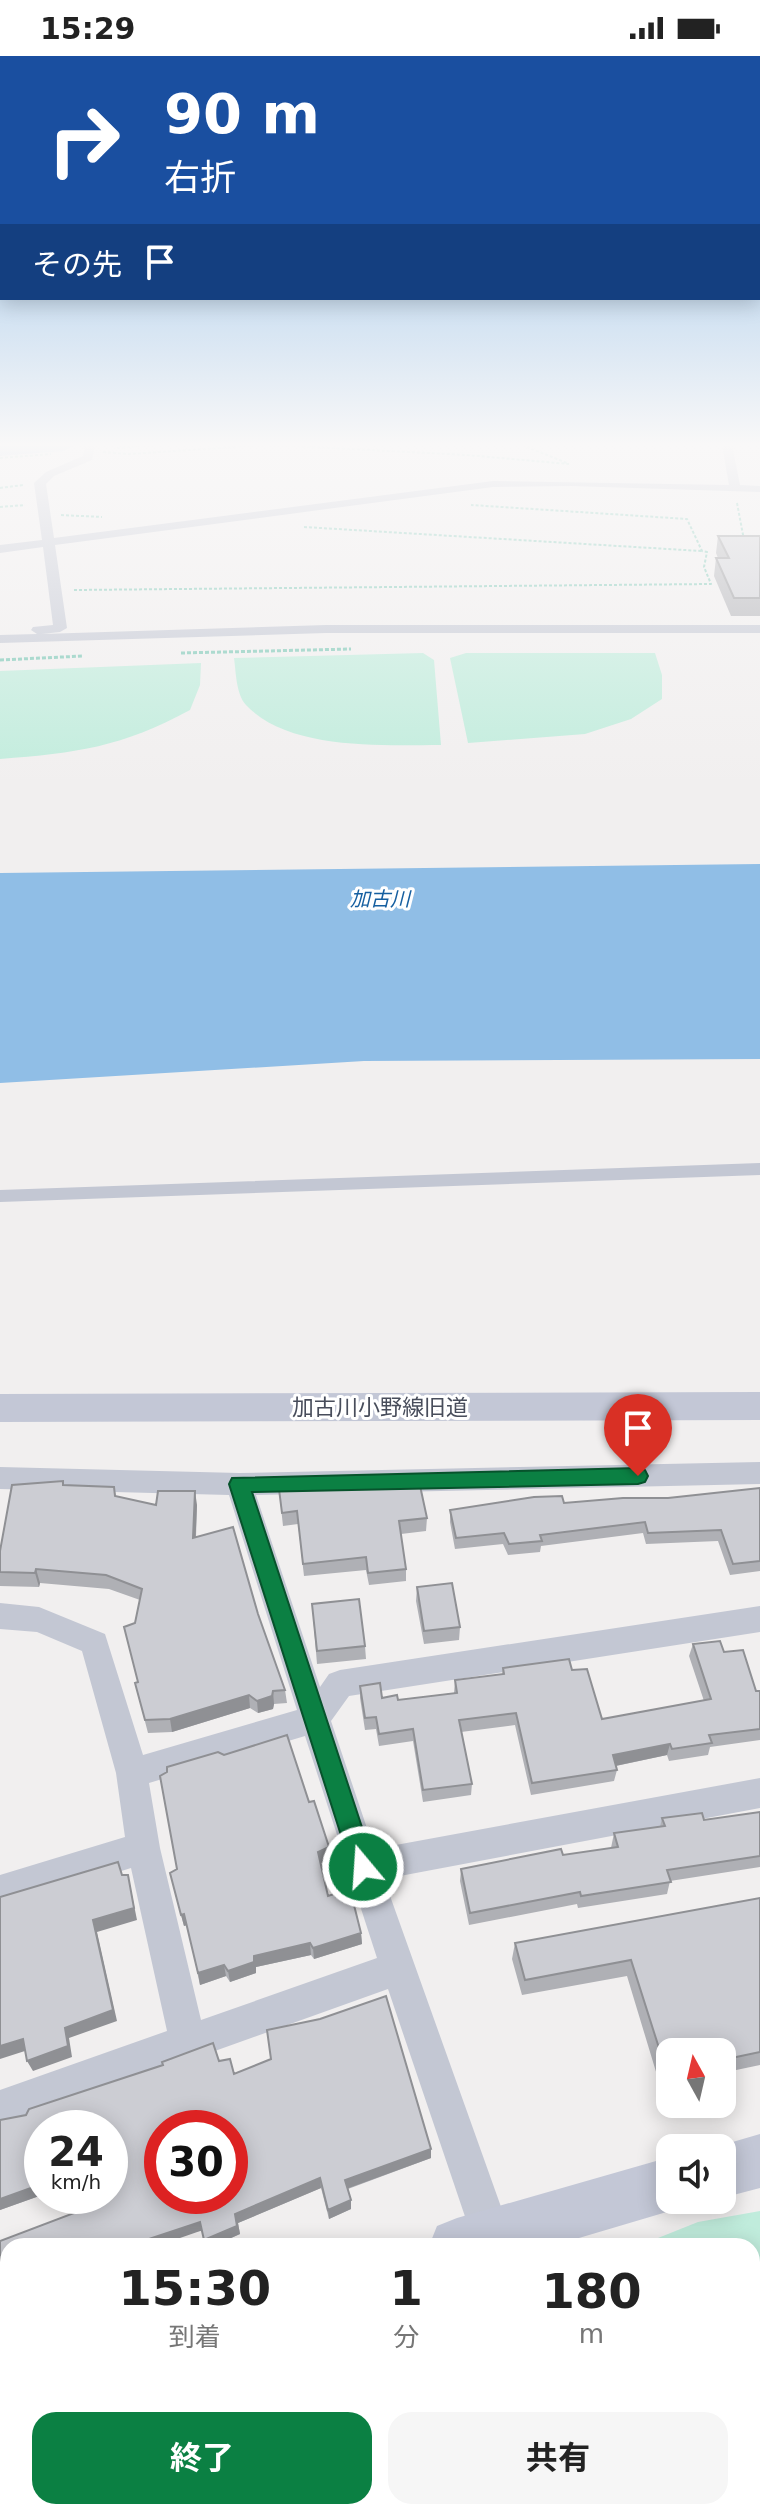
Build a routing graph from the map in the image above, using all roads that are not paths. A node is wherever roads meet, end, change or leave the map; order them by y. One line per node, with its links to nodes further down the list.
1 (51, 560): 3 (street)
2 (760, 629): 3 (street)
3 (0, 636)
4 (760, 1169): 5 (lane)
5 (0, 1196)
6 (760, 1406): 7 (street, 加古川小野線旧道)
7 (0, 1408)
8 (760, 1473): 10 (street)
9 (0, 1478): 10 (street)
10 (239, 1484): 13 (street)
11 (0, 1616): 14 (street)
12 (760, 1619): 13 (street)
13 (314, 1719): 14 (street); 17 (street)
14 (132, 1773): 16 (street)
15 (760, 1793): 17 (street)
16 (143, 1848): 18 (street); 20 (street)
17 (363, 1867): 19 (street)
18 (0, 1892)
19 (400, 1967): 20 (street); 25 (street)
20 (188, 2043): 21 (street)
21 (0, 2109)
22 (760, 2161): 23 (street)
23 (736, 2167)
24 (656, 2188): 26 (street)
25 (480, 2238)
26 (494, 2238)

